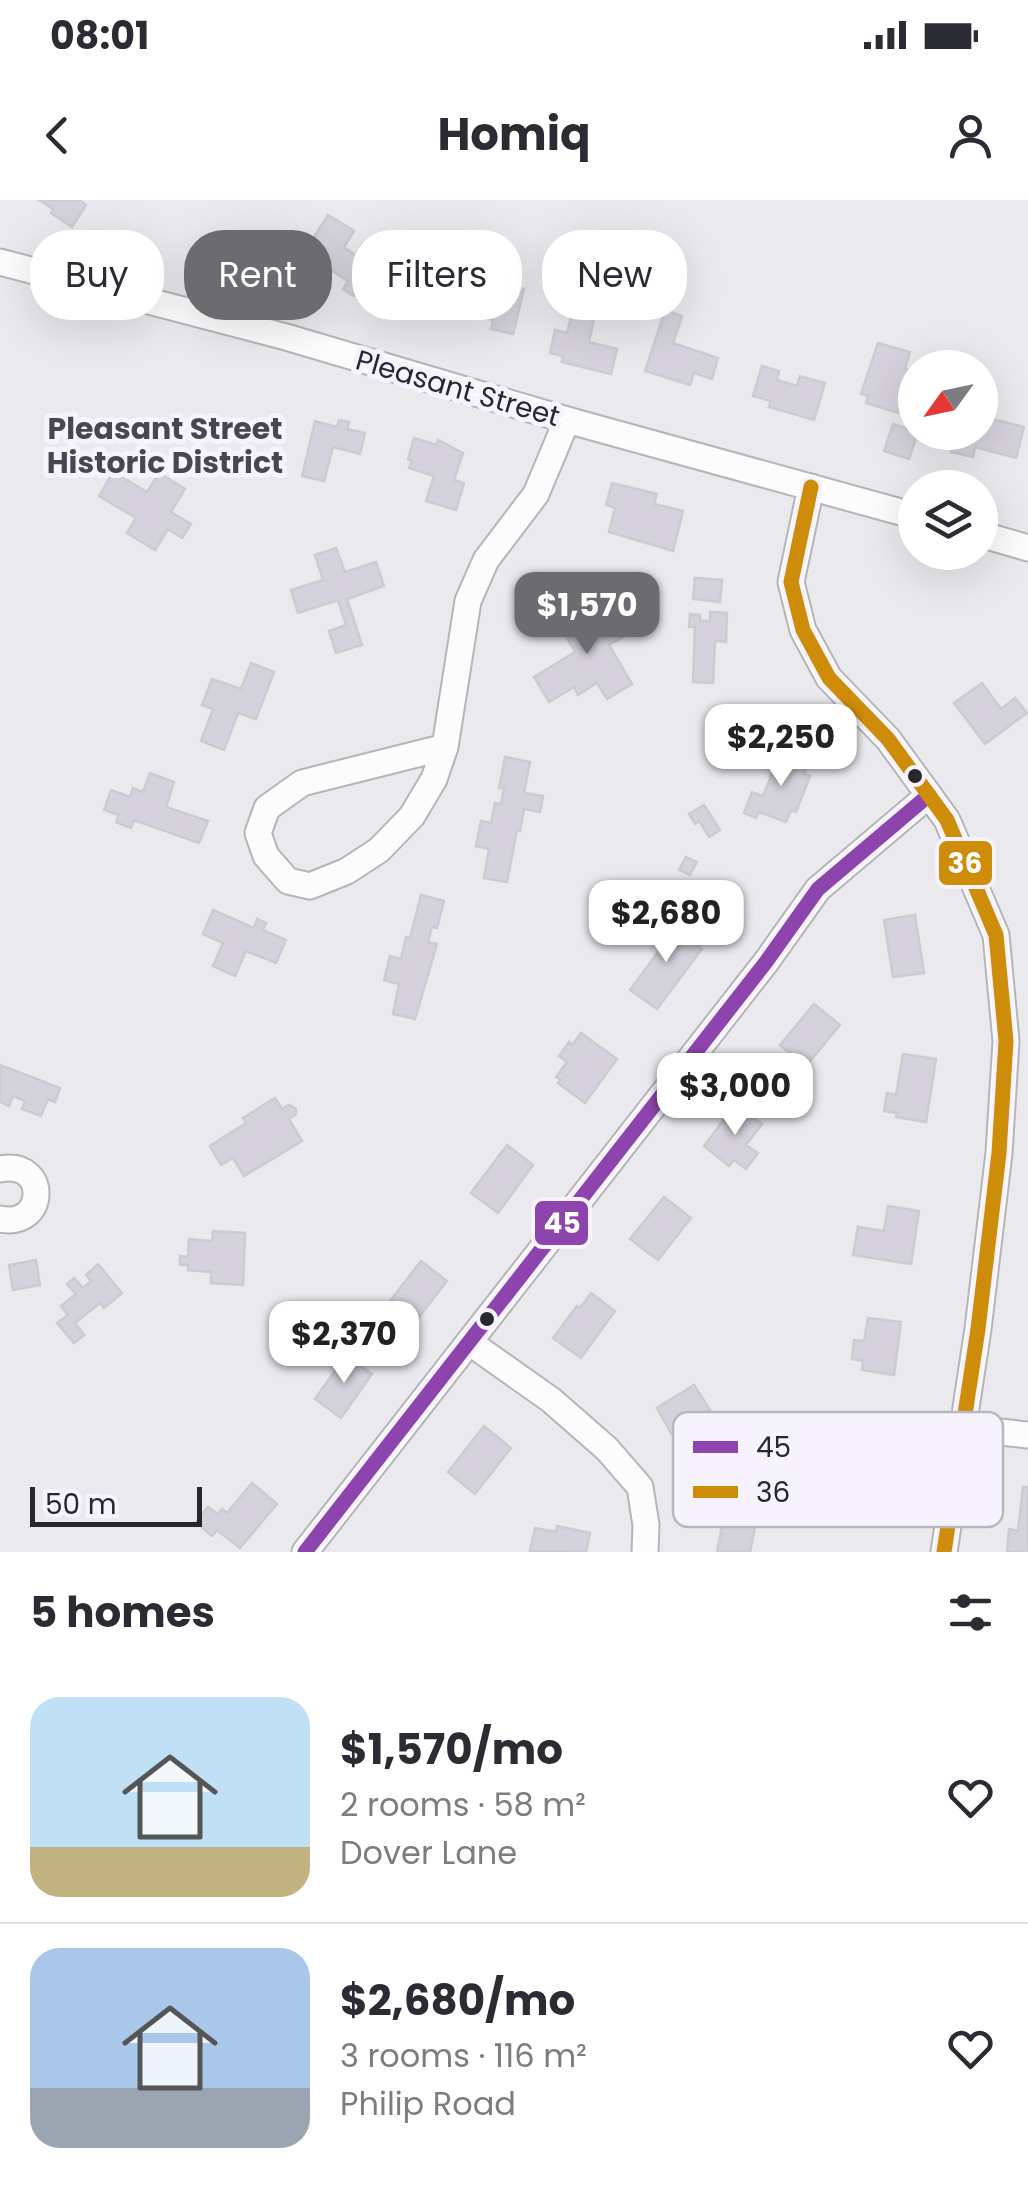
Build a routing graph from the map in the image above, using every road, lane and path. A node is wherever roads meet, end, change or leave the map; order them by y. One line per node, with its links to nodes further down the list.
1 (0, 262): 2 (street, Pleasant Street)
2 (567, 420): 3 (street, Pleasant Street); 7 (street)
3 (811, 487): 4 (street, Pleasant Street); 8 (street)
4 (898, 511)
5 (998, 539): 6 (street)
6 (1028, 548)
7 (446, 748): 7 (street)
8 (929, 795): 11 (street); 12 (street)
9 (0, 1168): 10 (street)
10 (0, 1218)
11 (469, 1342): 16 (street); 17 (street)
12 (965, 1412)
13 (1003, 1432): 14 (street)
14 (1028, 1435)
15 (948, 1527): 18 (street)
16 (305, 1552)
17 (645, 1552)
18 (944, 1552)

